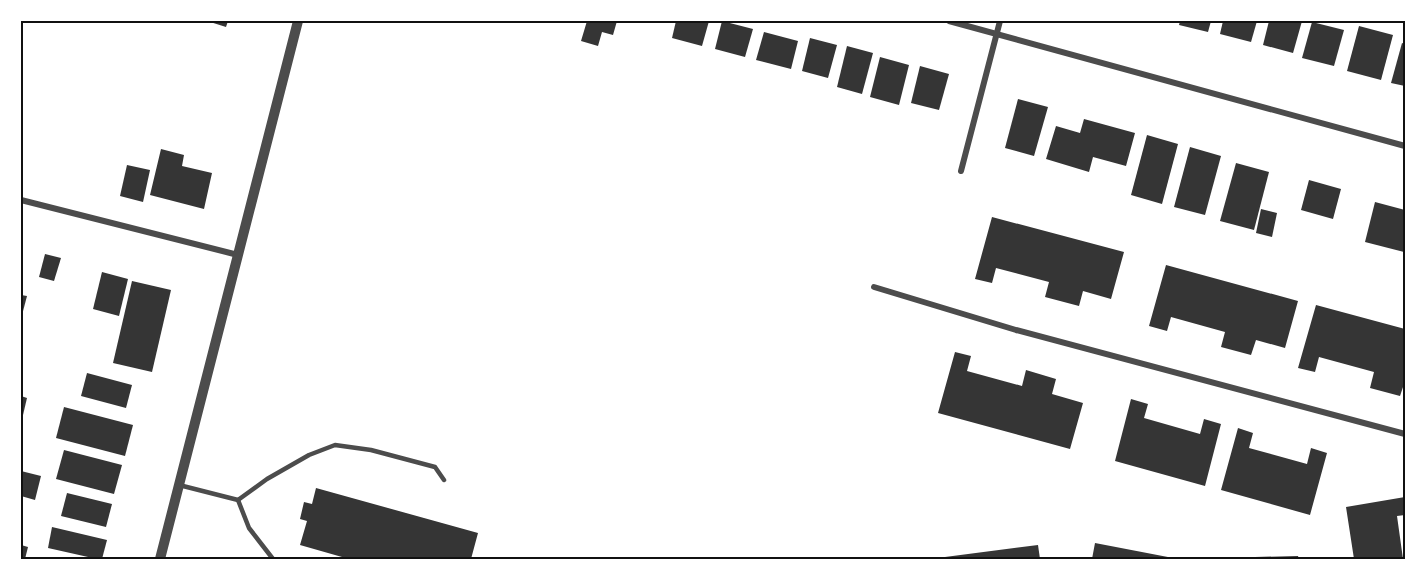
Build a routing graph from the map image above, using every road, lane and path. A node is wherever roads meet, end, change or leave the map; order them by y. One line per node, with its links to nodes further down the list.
1 (298, 21): 8 (street)
2 (949, 21): 4 (street)
3 (1000, 21): 4 (street)
4 (997, 34): 5 (street); 6 (street)
5 (1405, 146)
6 (962, 171)
7 (21, 200): 8 (street)
8 (238, 255): 12 (street)
9 (874, 287): 10 (street)
10 (1405, 434)
11 (444, 480): 13 (lane)
12 (179, 485): 13 (lane); 14 (street)
13 (238, 500): 15 (lane)
14 (160, 559)
15 (273, 559)

